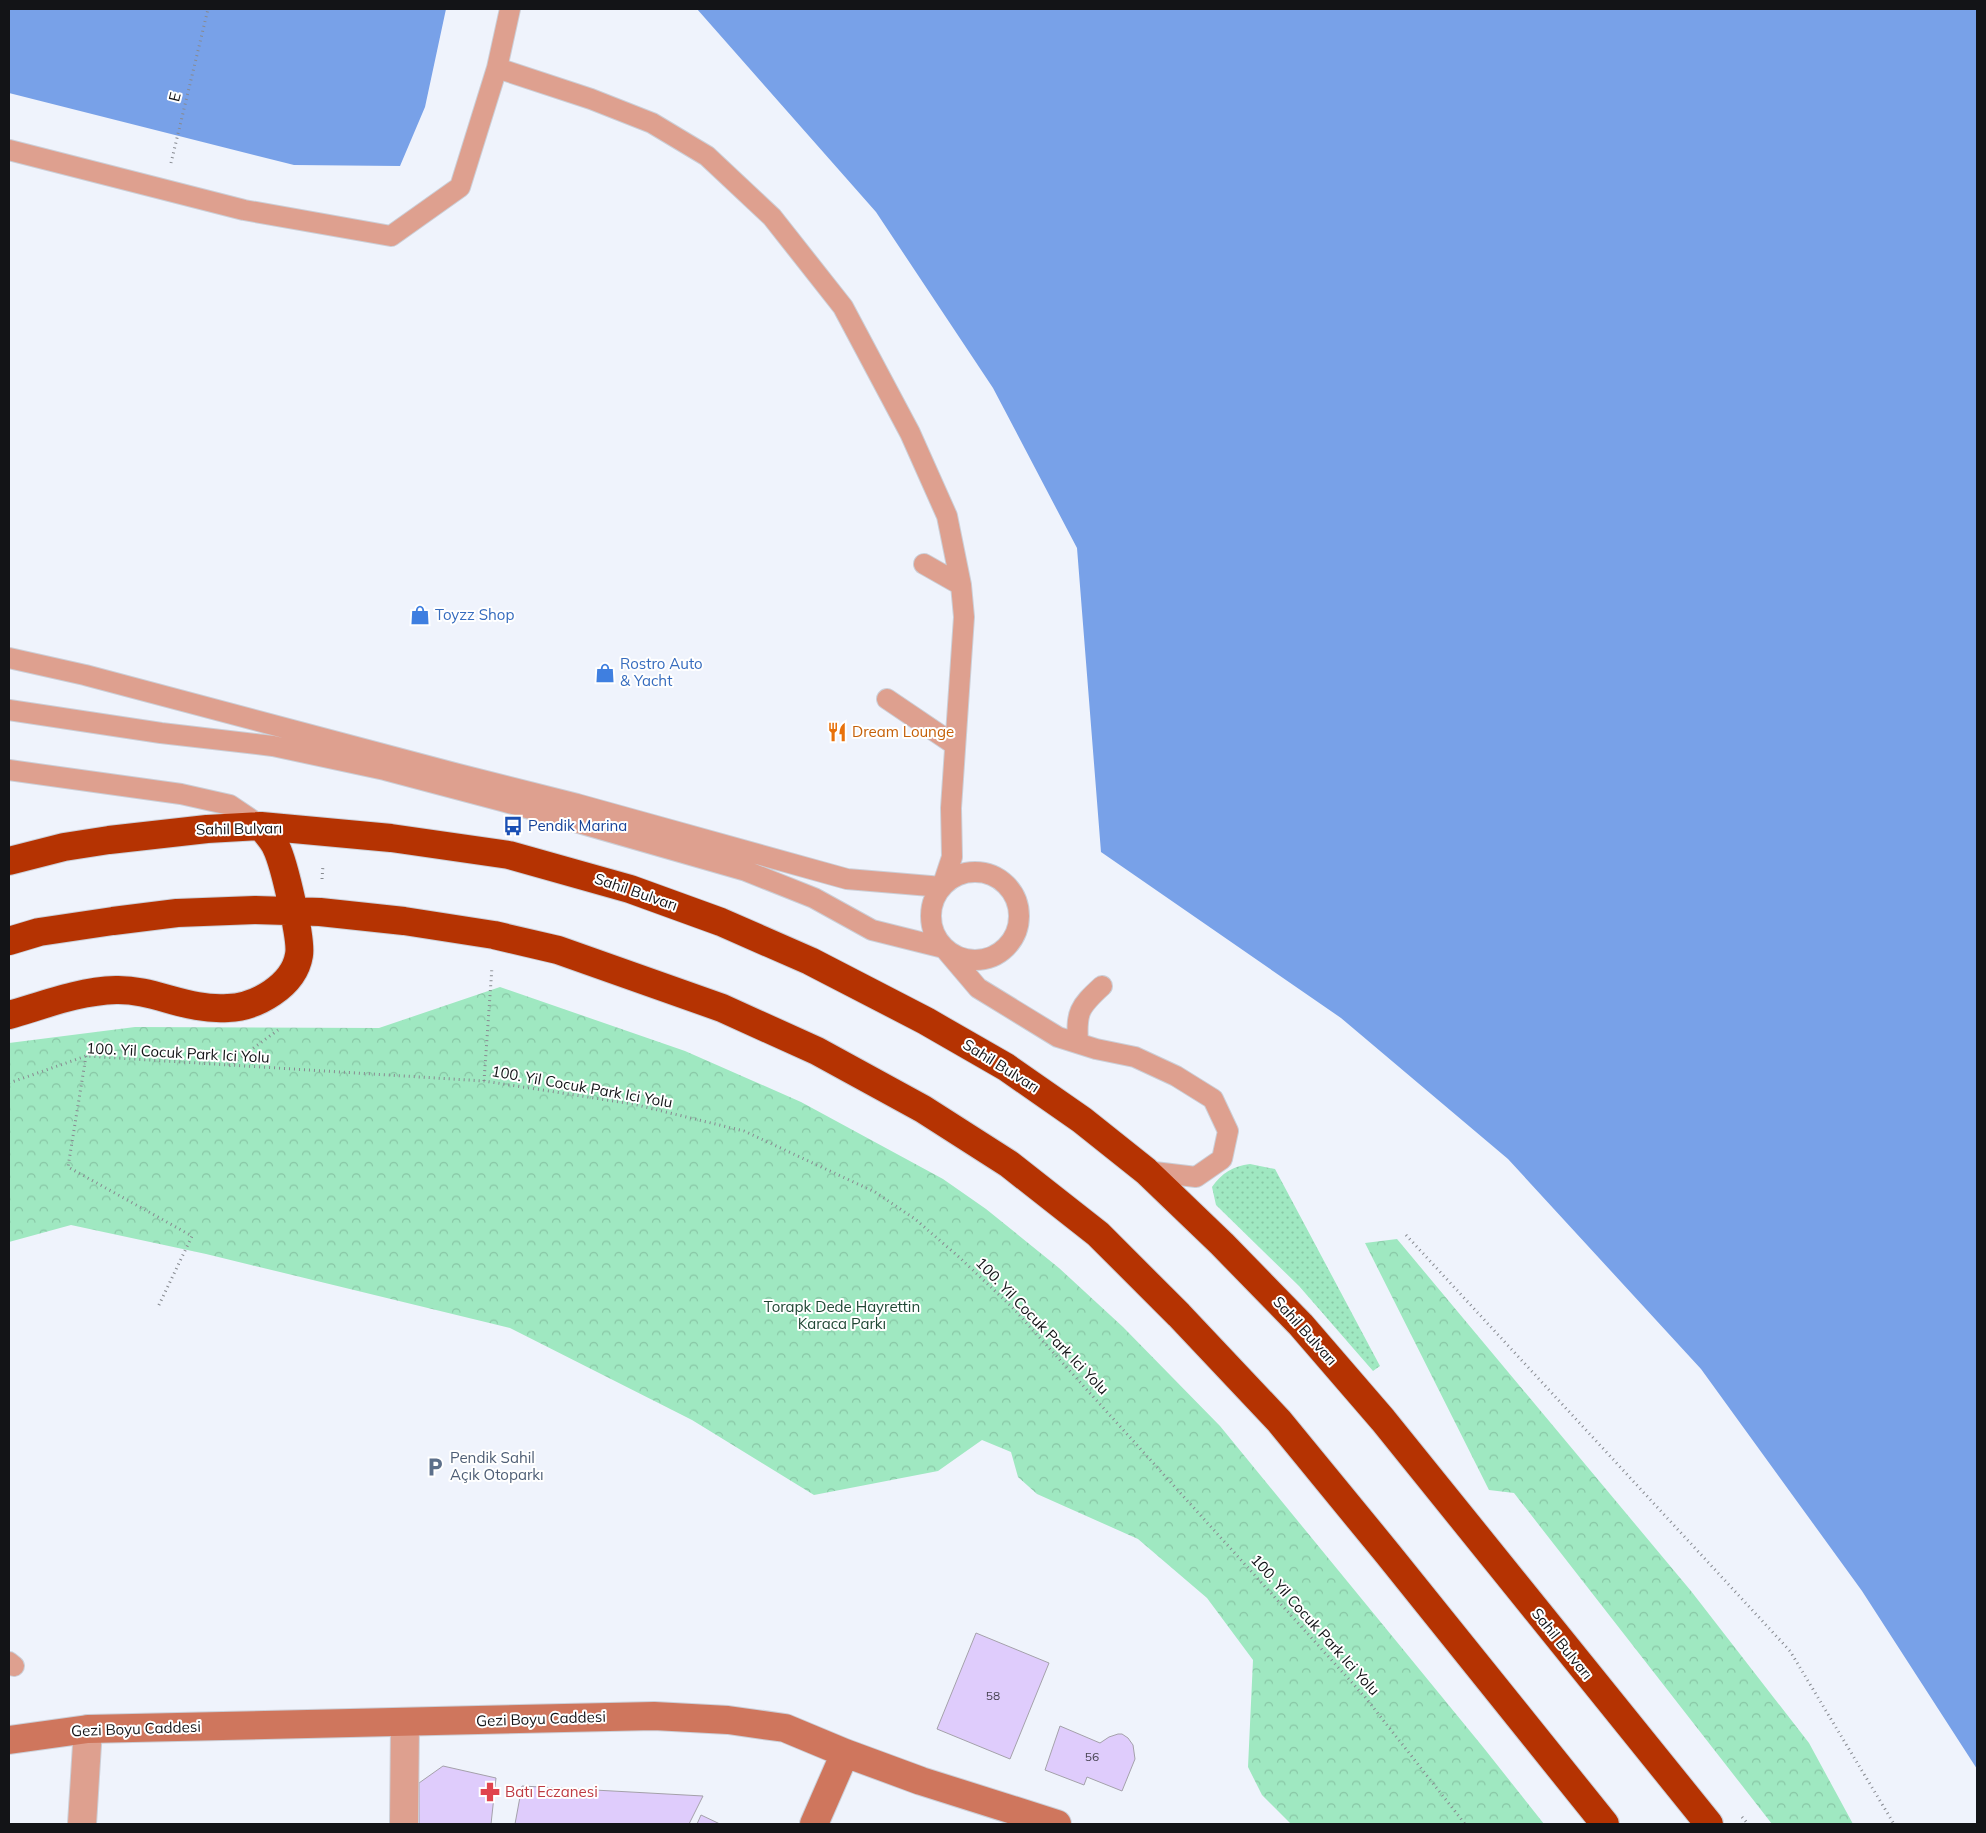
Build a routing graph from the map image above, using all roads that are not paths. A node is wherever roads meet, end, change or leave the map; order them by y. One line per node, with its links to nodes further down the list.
1 (510, 9): 2 (lane)
2 (497, 68): 3 (lane); 5 (lane)
3 (9, 150)
4 (924, 564): 5 (lane)
5 (961, 585): 9 (lane)
6 (9, 658): 13 (lane)
7 (887, 699): 9 (lane)
8 (9, 710): 16 (lane)
9 (955, 745): 13 (lane)
10 (9, 770): 11 (lane)
11 (261, 826): 12 (highway, Sahil Bulvarı); 14 (highway); 20 (highway, Sahil Bulvarı)
12 (9, 861)
13 (942, 887): 16 (lane); 16 (lane)
14 (292, 910): 15 (highway); 18 (highway); 29 (highway)
15 (9, 941)
16 (944, 948): 19 (lane)
17 (1102, 986): 19 (lane)
18 (9, 1015)
19 (1078, 1043): 20 (lane)
20 (1146, 1171): 30 (highway, Sahil Bulvarı)
21 (404, 1722): 22 (street, Gezi Boyu Caddesi); 24 (street, Gezi Boyu Caddesi); 26 (street)
22 (88, 1729): 23 (street, Gezi Boyu Caddesi); 25 (street)
23 (9, 1740)
24 (845, 1753): 27 (street); 28 (street, Gezi Boyu Caddesi)
25 (82, 1824)
26 (404, 1824)
27 (814, 1824)
28 (1057, 1824)
29 (1605, 1824)
30 (1709, 1824)

